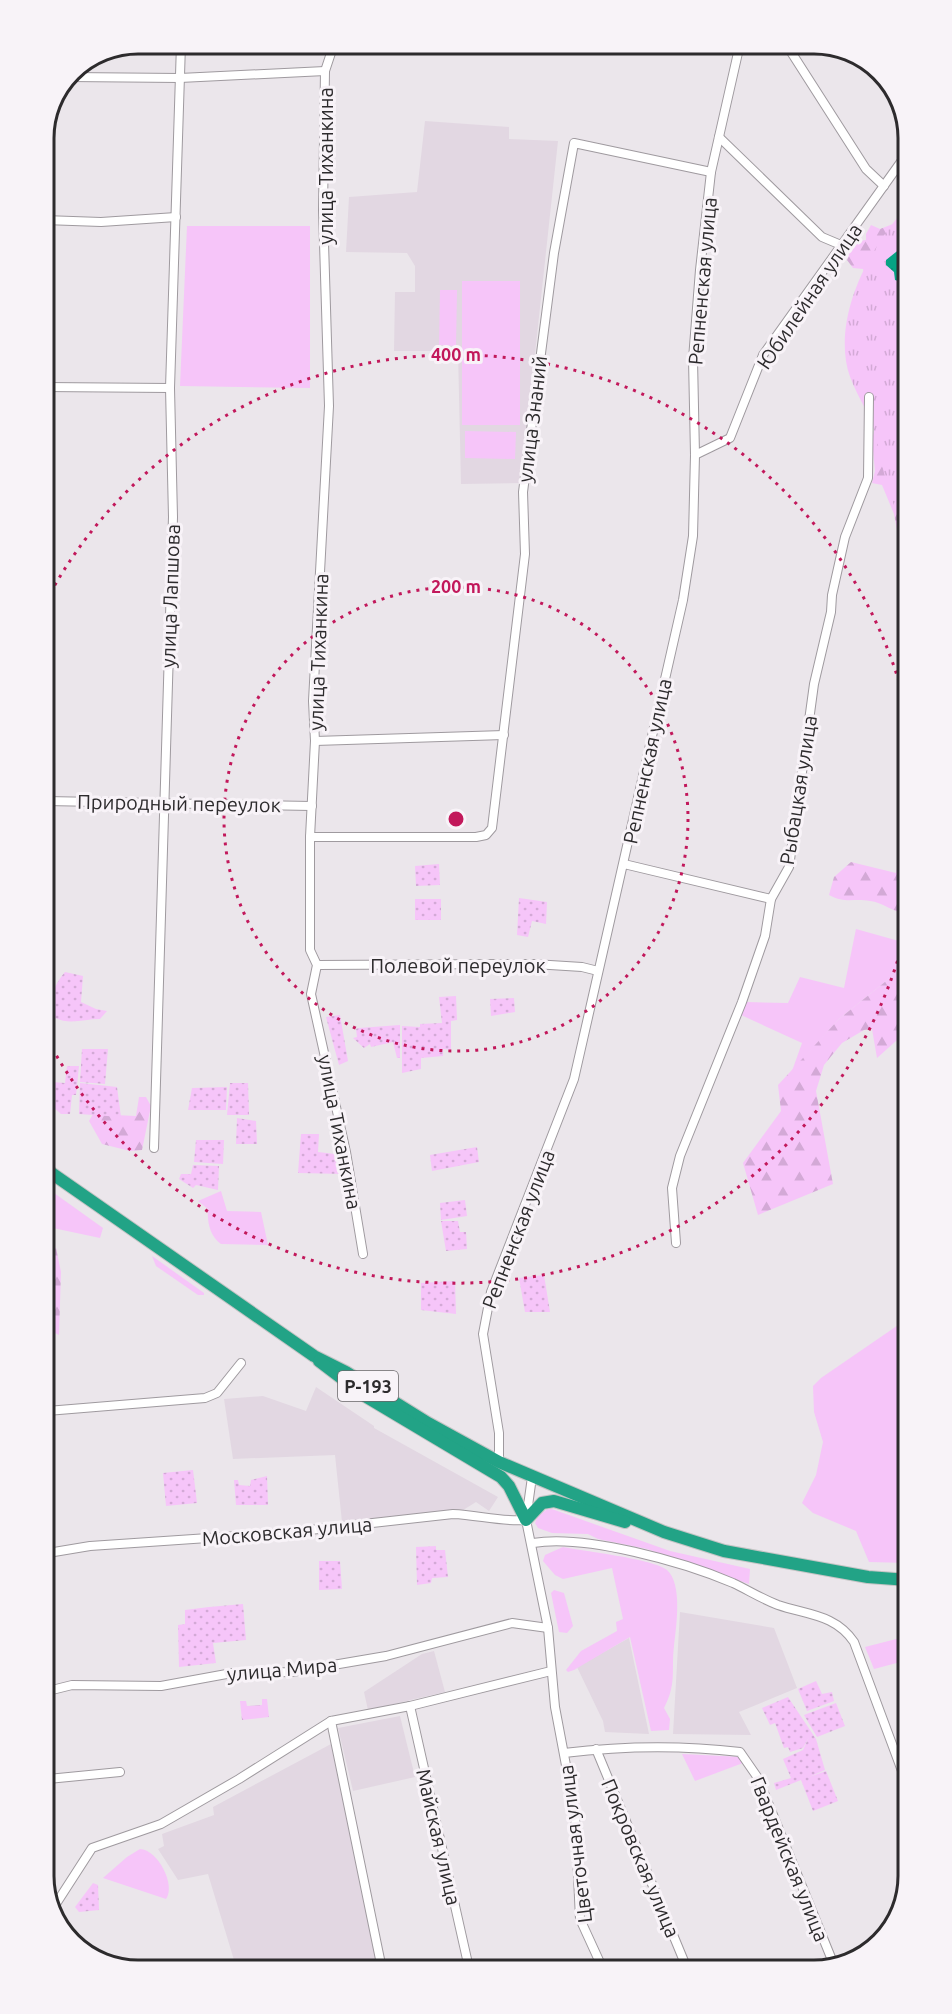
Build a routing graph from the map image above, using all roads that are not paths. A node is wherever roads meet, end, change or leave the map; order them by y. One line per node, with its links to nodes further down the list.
1 (181, 54): 7 (street, улица Лапшова)
2 (331, 54): 5 (street, улица Тиханкина)
3 (738, 54): 8 (street, Репненская улица)
4 (792, 54): 11 (street)
5 (325, 71): 7 (street); 20 (street, улица Тиханкина)
6 (81, 77): 7 (street)
7 (180, 78): 12 (street, улица Лапшова)
8 (719, 137): 10 (street, Репненская улица); 14 (street)
9 (898, 166): 11 (street, Юбилейная улица)
10 (711, 172): 18 (street, Репненская улица); 19 (street, улица Знаний)
11 (884, 186): 14 (street, Юбилейная улица)
12 (176, 217): 13 (street); 16 (street, улица Лапшова)
13 (54, 220)
14 (841, 245): 18 (street, Юбилейная улица)
15 (54, 387): 16 (street)
16 (170, 388): 22 (street, улица Лапшова)
17 (869, 397): 26 (street, Рыбацкая улица)
18 (696, 455): 25 (street, Репненская улица)
19 (504, 735): 20 (street); 24 (street, улица Знаний)
20 (315, 741): 23 (street, улица Тиханкина)
21 (54, 801): 22 (street, Природный переулок)
22 (163, 802): 23 (street, Природный переулок); 29 (street, улица Лапшова)
23 (312, 806): 24 (street, улица Тиханкина)
24 (310, 837): 27 (street, улица Тиханкина)
25 (624, 864): 26 (street); 28 (street, Репненская улица)
26 (771, 899): 31 (street, Рыбацкая улица)
27 (317, 965): 28 (street, Полевой переулок); 32 (street, улица Тиханкина)
28 (598, 971): 36 (street, Репненская улица)
29 (154, 1148)
30 (54, 1175): 33 (highway, Р-193)
31 (676, 1243)
32 (363, 1254)
33 (314, 1356): 36 (highway, Р-193); 38 (highway)
34 (241, 1363): 35 (street)
35 (54, 1410)
36 (499, 1462): 37 (highway, Р-193)
37 (532, 1477): 38 (street); 39 (highway, Р-193)
38 (526, 1520): 39 (highway); 40 (street, Цветочная улица); 41 (street, Московская улица)
39 (664, 1532): 42 (highway, Р-193)
40 (532, 1543): 43 (street, Цветочная улица); 49 (street)
41 (54, 1552)
42 (898, 1579)
43 (548, 1628): 44 (street, Цветочная улица); 45 (street, улица Мира)
44 (551, 1671): 46 (street); 50 (street, Цветочная улица)
45 (54, 1690)
46 (410, 1706): 47 (street); 56 (street, Майская улица)
47 (331, 1721): 53 (street); 55 (street)
48 (596, 1749): 50 (street, Гвардейская улица); 54 (street, Гвардейская улица); 58 (street, Покровская улица)
49 (898, 1752)
50 (564, 1753): 57 (street, Цветочная улица)
51 (120, 1772): 52 (street)
52 (54, 1778)
53 (57, 1900)
54 (831, 1958)
55 (380, 1960)
56 (467, 1960)
57 (599, 1960)
58 (684, 1960)

